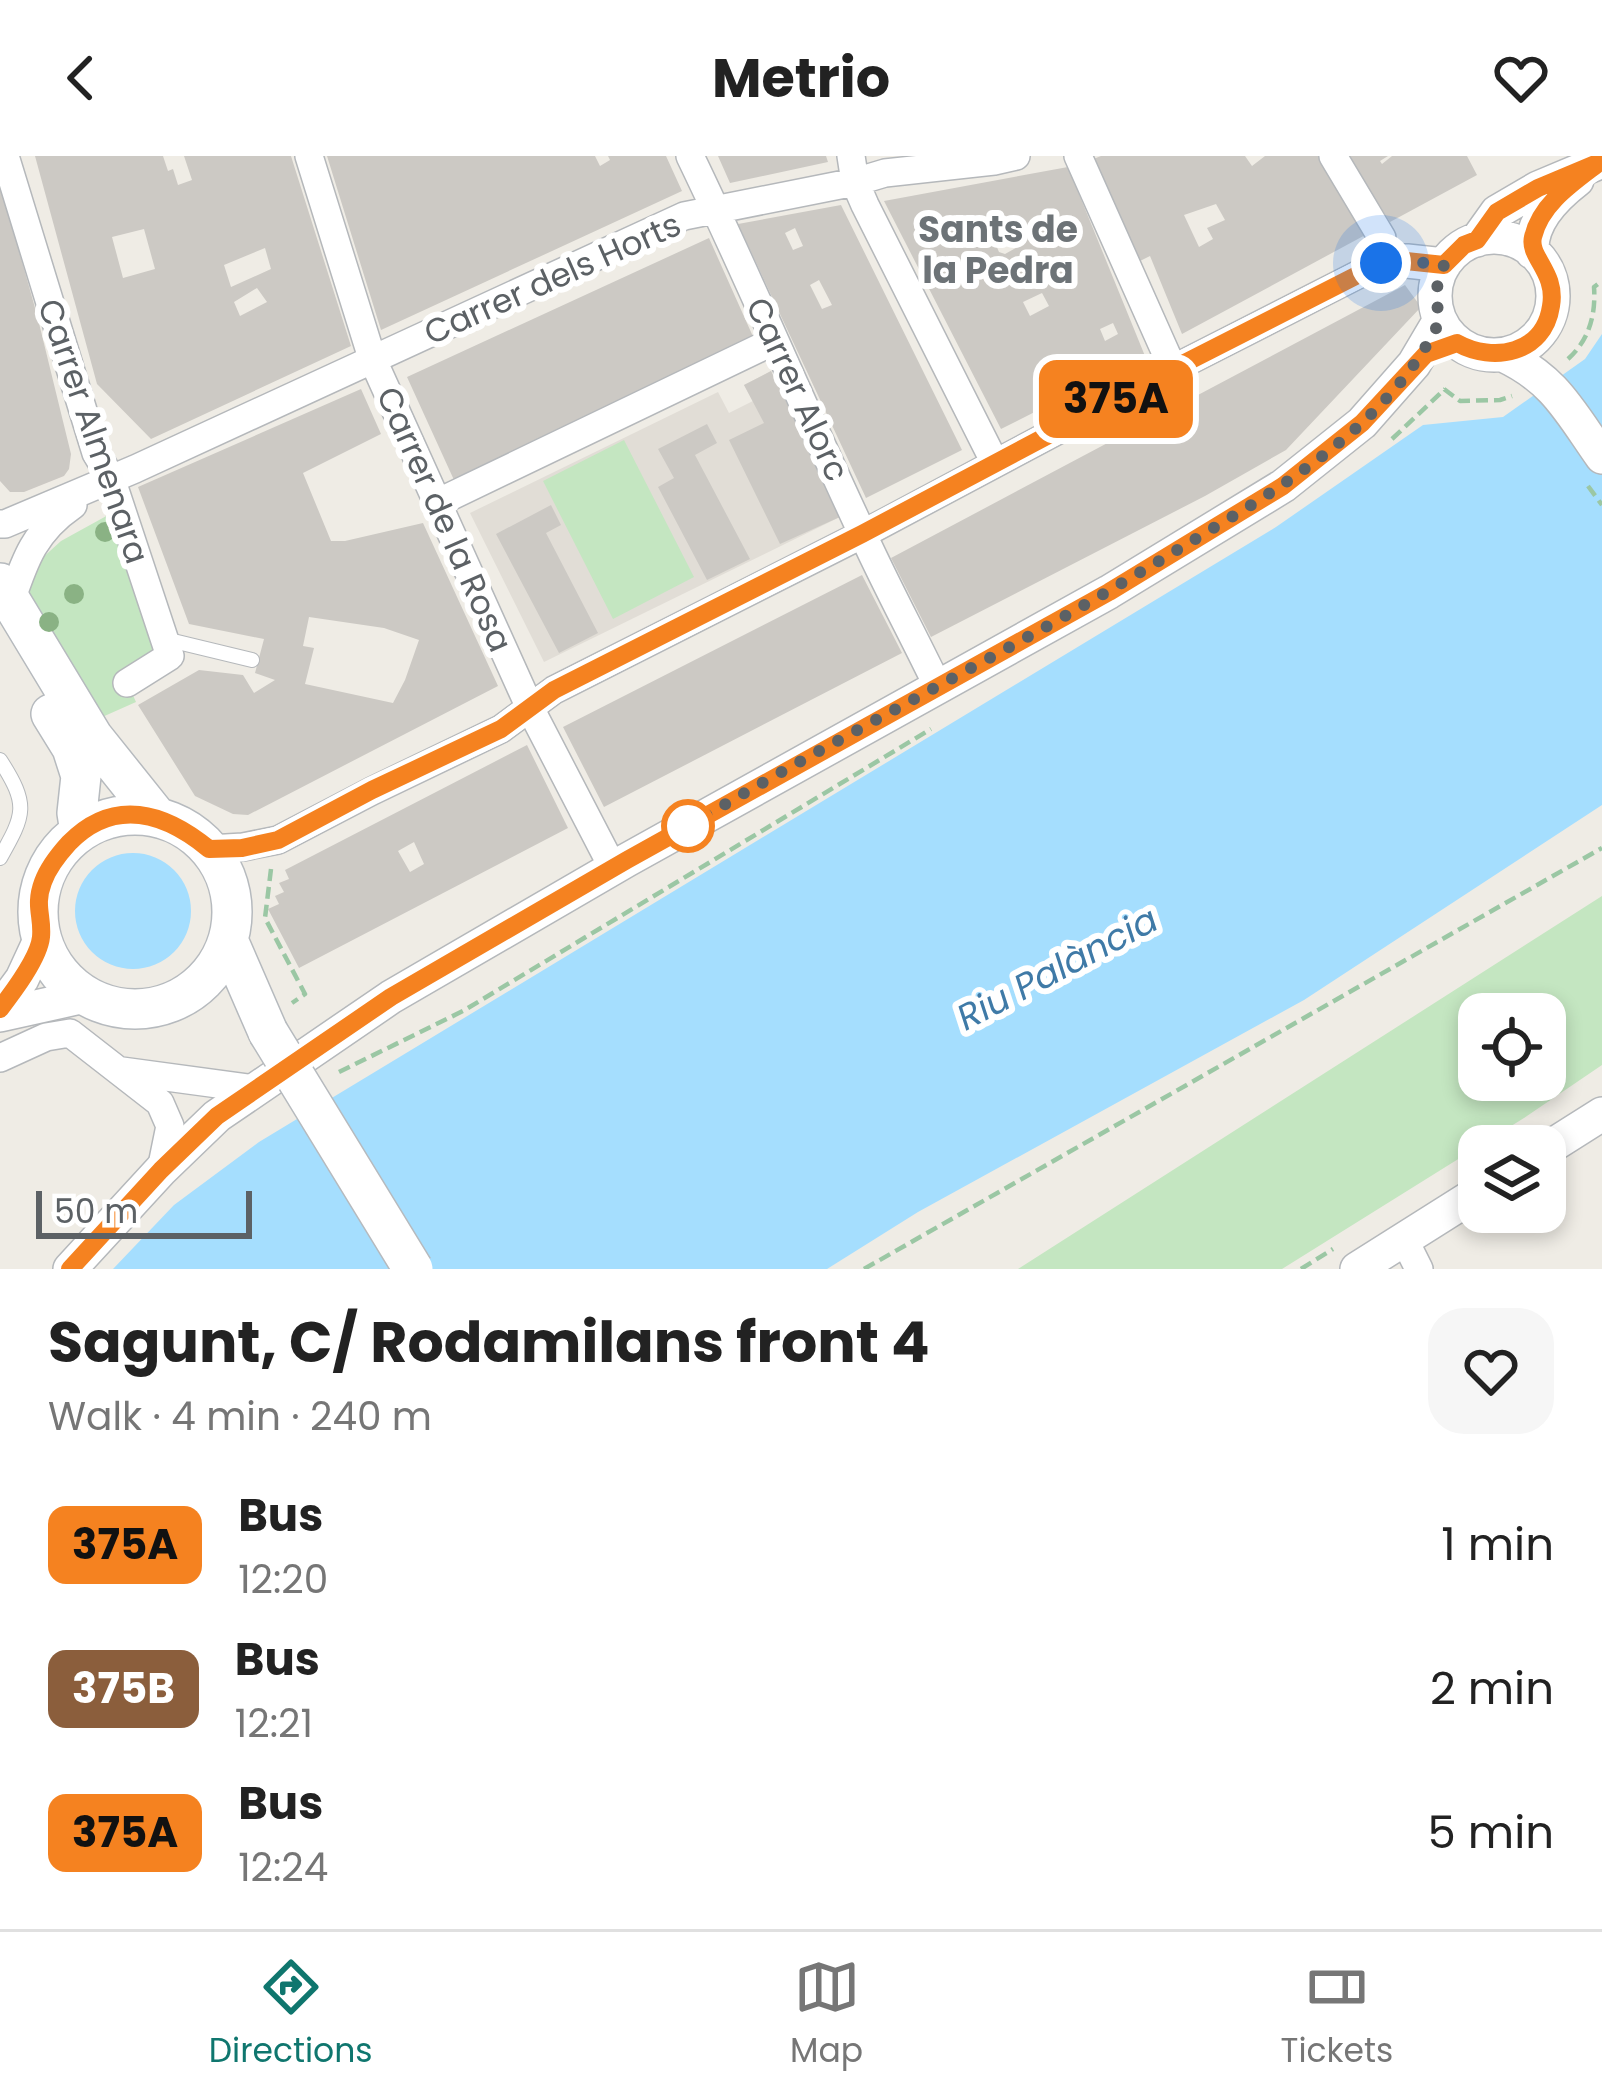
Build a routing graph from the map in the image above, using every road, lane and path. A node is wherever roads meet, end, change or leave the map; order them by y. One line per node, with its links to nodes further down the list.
1 (5, 156): 25 (street, Carrer Almenara)
2 (309, 156): 19 (street, Carrer de la Rosa)
3 (690, 156): 9 (street, Carrer Alorc)
4 (1016, 156): 8 (street, Carrer dels Horts)
5 (1078, 156): 20 (street)
6 (1333, 156): 12 (street)
7 (1601, 161): 10 (street); 11 (street)
8 (853, 169): 9 (street, Carrer dels Horts); 24 (street)
9 (717, 209): 17 (street, Carrer Alorc); 19 (street, Carrer dels Horts)
10 (1477, 240): 11 (street); 13 (street)
11 (1532, 252): 15 (street)
12 (1381, 263): 13 (street); 20 (street)
13 (1444, 265): 16 (street)
14 (1602, 281): 21 (path)
15 (1544, 327): 18 (street); 21 (street)
16 (1448, 332): 18 (street); 33 (street)
17 (774, 341): 26 (street); 28 (street, Carrer Alorc)
18 (1503, 355): 21 (street)
19 (372, 358): 25 (street, Carrer dels Horts); 26 (street, Carrer de la Rosa)
20 (1173, 369): 24 (street)
21 (1551, 385): 22 (path); 23 (street)
22 (1381, 450)
23 (1602, 457)
24 (995, 463): 28 (street)
25 (111, 478): 27 (street, Carrer dels Horts); 29 (street, Carrer dels Horts); 30 (street, Carrer Almenara)
26 (439, 502): 34 (street, Carrer de la Rosa)
27 (0, 524)
28 (862, 534): 33 (street, Carrer Alorc); 34 (street)
29 (4, 605): 37 (main road); 38 (main road)
30 (165, 639): 31 (lane); 32 (street)
31 (252, 660)
32 (127, 683)
33 (938, 687): 43 (street)
34 (530, 708): 39 (street); 43 (street, Carrer de la Rosa)
35 (942, 723): 54 (path)
36 (0, 760): 42 (lane)
37 (157, 818): 38 (main road); 41 (main road)
38 (80, 832): 44 (main road)
39 (278, 840): 41 (street); 49 (path)
40 (1602, 848): 63 (path)
41 (209, 849): 45 (main road)
42 (0, 858)
43 (613, 868): 55 (street)
44 (41, 938): 46 (main road); 48 (street)
45 (228, 940): 47 (main road); 49 (main road)
46 (86, 996): 47 (main road); 48 (street)
47 (180, 999): 49 (main road)
48 (0, 1012)
49 (273, 1022): 62 (main road, bridge)
50 (46, 1037): 51 (lane); 52 (street); 53 (street)
51 (0, 1038)
52 (0, 1058)
53 (120, 1071): 55 (street); 58 (street)
54 (332, 1076)
55 (255, 1089): 58 (street)
56 (1602, 1114): 57 (street)
57 (1566, 1137)
58 (161, 1170): 61 (street)
59 (1458, 1211): 60 (street)
60 (1412, 1254): 64 (street)
61 (70, 1269)
62 (413, 1269)
63 (864, 1269)
64 (1357, 1269)

